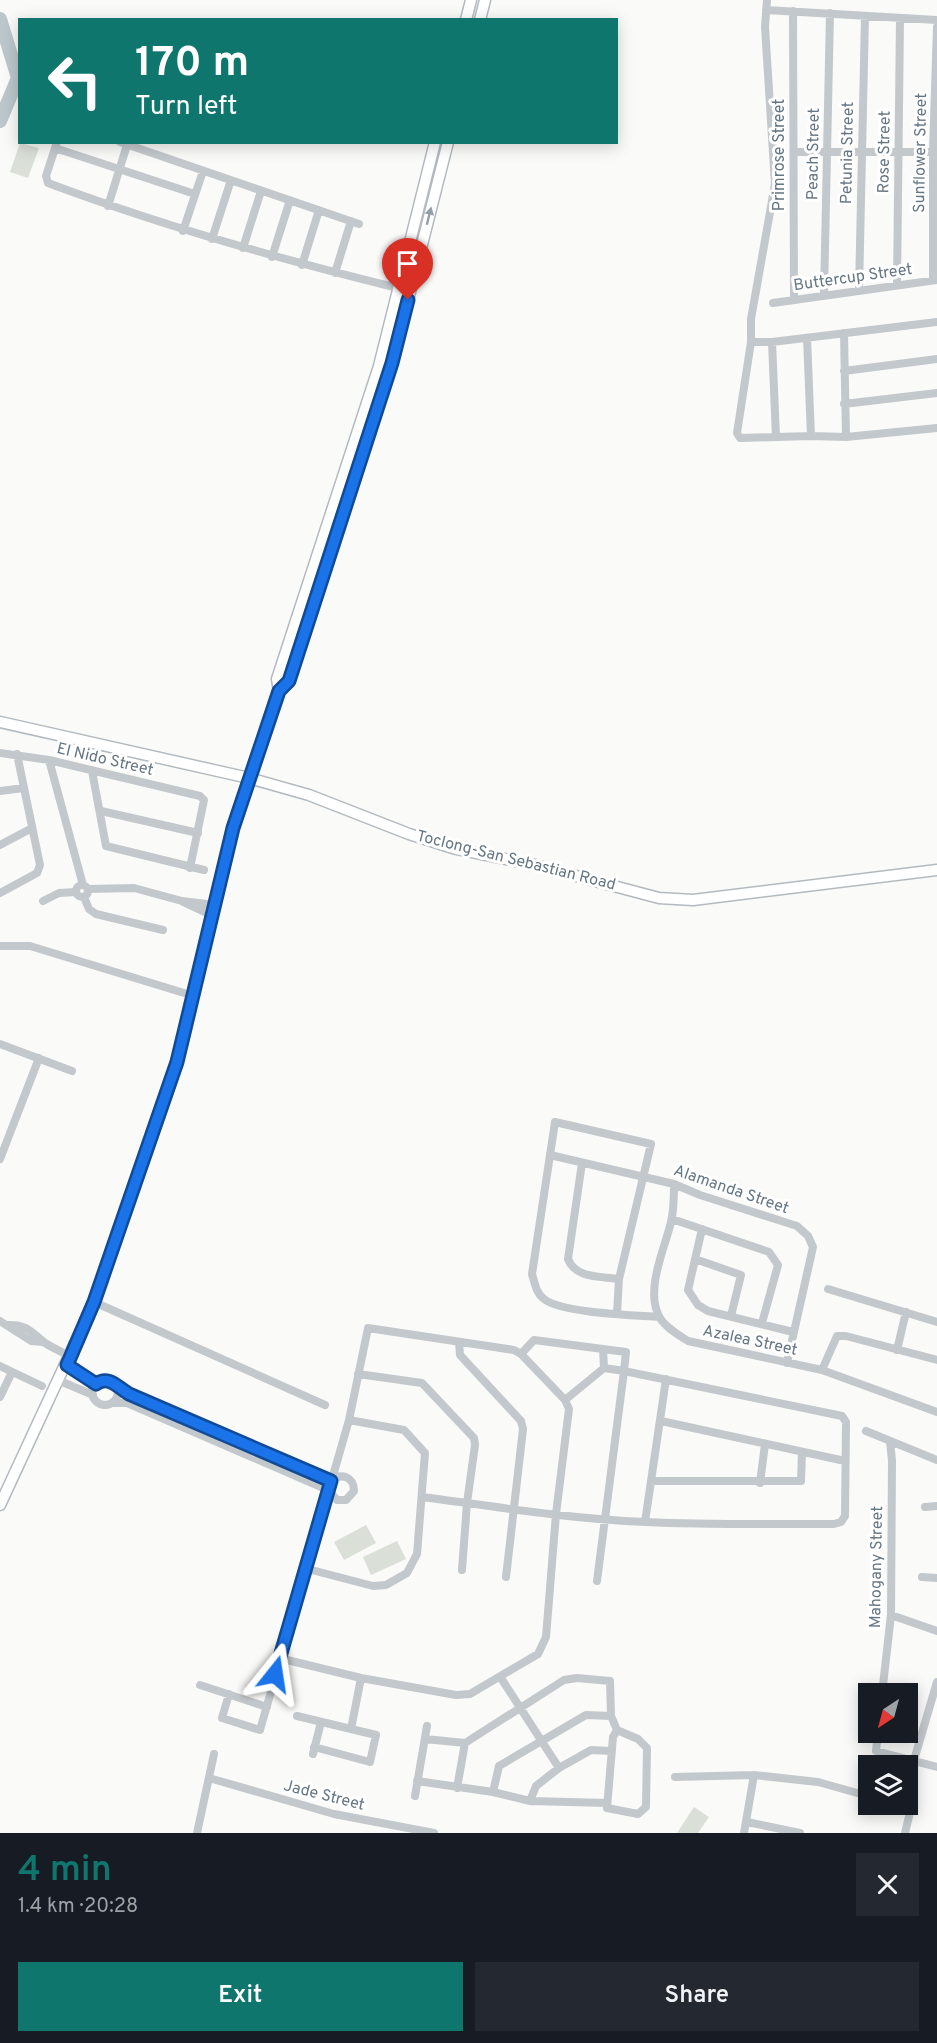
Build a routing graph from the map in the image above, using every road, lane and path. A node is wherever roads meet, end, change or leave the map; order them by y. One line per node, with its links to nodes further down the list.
1 (471, 0): 8 (main road)
2 (485, 0): 9 (main road)
3 (767, 0): 4 (street)
4 (766, 10): 5 (street); 50 (street)
5 (793, 11): 6 (street); 17 (street, Primrose Street)
6 (830, 13): 7 (street); 18 (street, Peach Street)
7 (866, 16): 10 (street); 19 (street, Petunia Street)
8 (466, 18)
9 (480, 18)
10 (900, 19): 11 (street); 20 (street, Rose Street)
11 (937, 20)
12 (937, 27): 21 (street, Sunflower Street)
13 (123, 144): 22 (street); 23 (street)
14 (434, 144): 24 (main road)
15 (448, 144): 25 (main road)
16 (56, 145): 22 (street); 30 (street)
17 (794, 152): 18 (street); 45 (street, Primrose Street)
18 (828, 152): 19 (street); 44 (street, Peach Street)
19 (861, 152): 20 (street); 43 (street, Petunia Street)
20 (898, 152): 21 (street); 41 (street, Rose Street)
21 (935, 152): 40 (street, Sunflower Street)
22 (120, 170): 28 (street); 30 (street)
23 (203, 171): 26 (street); 28 (street)
24 (427, 173): 25 (main road); 42 (main road)
25 (440, 177): 60 (main road, one-way to 25)
26 (231, 180): 27 (street); 35 (street)
27 (261, 190): 29 (street); 36 (street)
28 (195, 194): 34 (street)
29 (290, 200): 31 (street); 37 (street)
30 (108, 206): 34 (street)
31 (319, 210): 32 (street); 38 (street)
32 (351, 221): 33 (street); 39 (street)
33 (359, 224)
34 (183, 231): 35 (street)
35 (212, 239): 36 (street)
36 (243, 248): 37 (street)
37 (272, 257): 38 (street)
38 (302, 265): 39 (street)
39 (335, 273): 42 (street)
40 (935, 280): 41 (street, Buttercup Street)
41 (897, 285): 43 (street, Buttercup Street)
42 (398, 288): 60 (main road)
43 (859, 291): 44 (street, Buttercup Street)
44 (824, 295): 45 (street, Buttercup Street)
45 (794, 300): 46 (street, Buttercup Street)
46 (772, 303)
47 (937, 322): 48 (street)
48 (844, 333): 49 (street); 53 (street)
49 (807, 338): 51 (street); 57 (street)
50 (751, 342): 51 (street); 58 (street)
51 (772, 342): 58 (street)
52 (937, 359): 53 (street)
53 (844, 370): 55 (street)
54 (937, 393): 55 (street)
55 (844, 404): 59 (street)
56 (937, 428): 59 (street)
57 (811, 436): 58 (street); 59 (street)
58 (776, 437)
59 (846, 437)
60 (279, 691): 66 (main road)
61 (0, 722): 66 (main road, Toclong-San Sebastian Road)
62 (0, 753): 63 (street, El Nido Street)
63 (17, 754): 64 (street, El Nido Street); 67 (street)
64 (49, 760): 65 (street, El Nido Street); 76 (street)
65 (92, 771): 69 (street); 71 (street, El Nido Street)
66 (249, 778): 75 (main road, Toclong-San Sebastian Road); 81 (main road)
67 (24, 788): 68 (street); 70 (street)
68 (0, 791)
69 (101, 811): 71 (street); 73 (street)
70 (32, 828): 72 (street); 78 (street)
71 (198, 833): 73 (street)
72 (0, 845)
73 (190, 868): 74 (street)
74 (204, 870)
75 (937, 870)
76 (86, 887): 77 (street); 79 (street); 81 (street)
77 (76, 892): 79 (street); 80 (street)
78 (0, 893)
79 (84, 897): 82 (street)
80 (44, 901)
81 (214, 911): 84 (main road)
82 (163, 930)
83 (0, 946): 84 (street)
84 (194, 996): 98 (main road)
85 (0, 1044): 86 (street)
86 (39, 1058): 87 (street); 89 (street)
87 (72, 1071)
88 (550, 1155): 90 (street, Alamanda Street); 91 (street); 100 (street)
89 (0, 1159)
90 (582, 1162): 91 (street, Alamanda Street); 96 (street)
91 (643, 1176): 92 (street, Alamanda Street); 96 (street)
92 (674, 1184): 93 (street); 106 (street, Alamanda Street)
93 (672, 1219): 94 (street); 102 (street)
94 (702, 1229): 95 (street); 105 (street)
95 (695, 1259): 101 (street); 101 (street)
96 (619, 1279): 100 (street)
97 (828, 1289): 99 (street)
98 (94, 1302): 112 (main road); 129 (street)
99 (906, 1312): 104 (street); 109 (street)
100 (617, 1313): 102 (street)
101 (731, 1316): 105 (street)
102 (659, 1317): 113 (street, Azalea Street)
103 (0, 1321): 112 (street)
104 (937, 1322)
105 (762, 1323): 106 (street)
106 (793, 1332): 113 (street, Alamanda Street)
107 (459, 1342): 110 (street); 119 (street); 148 (street)
108 (603, 1349): 110 (street); 115 (street); 117 (street)
109 (897, 1350): 111 (street); 116 (street)
110 (521, 1354): 127 (street)
111 (937, 1360)
112 (69, 1361): 121 (main road); 122 (street)
113 (787, 1363): 116 (street, Azalea Street)
114 (0, 1366): 118 (street)
115 (604, 1368): 117 (street); 127 (street)
116 (822, 1370): 130 (street, Azalea Street)
117 (624, 1371): 120 (street); 150 (street)
118 (12, 1372): 123 (street); 126 (street)
119 (358, 1374): 131 (street); 144 (street)
120 (666, 1379): 132 (street); 138 (street)
121 (60, 1381): 125 (street); 145 (main road)
122 (96, 1384): 124 (street); 125 (street)
123 (42, 1386)
124 (117, 1387): 128 (street); 139 (street)
125 (93, 1395): 128 (street)
126 (0, 1397)
127 (565, 1400): 149 (street)
128 (112, 1403): 142 (street)
129 (325, 1405)
130 (937, 1412)
131 (349, 1420): 139 (street); 143 (street)
132 (661, 1421): 135 (street); 140 (street)
133 (866, 1431): 134 (street)
134 (890, 1442): 137 (street); 158 (street, Mahogany Street)
135 (765, 1444): 136 (street); 141 (street)
136 (802, 1452): 138 (street); 141 (street)
137 (937, 1460)
138 (845, 1461): 151 (street)
139 (331, 1481): 142 (street); 142 (street)
140 (652, 1481): 141 (street); 151 (street)
141 (760, 1483)
142 (328, 1490): 152 (street)
143 (423, 1497): 144 (street); 152 (street)
144 (467, 1503): 148 (street); 153 (street)
145 (0, 1505)
146 (937, 1506): 147 (street)
147 (925, 1507)
148 (512, 1509): 149 (street); 154 (street)
149 (556, 1514): 150 (street); 162 (street)
150 (604, 1518): 151 (street); 157 (street)
151 (645, 1522)
152 (304, 1568): 160 (street)
153 (462, 1570)
154 (506, 1577)
155 (922, 1577): 156 (street)
156 (937, 1578)
157 (597, 1581)
158 (891, 1615): 159 (street); 164 (street, Mahogany Street)
159 (937, 1631)
160 (279, 1658): 161 (street); 167 (street)
161 (361, 1678): 162 (street); 173 (street)
162 (501, 1678): 168 (street)
163 (937, 1682): 182 (street)
164 (883, 1683)
165 (200, 1685): 166 (street)
166 (229, 1694): 167 (street); 167 (street)
167 (267, 1707)
168 (520, 1709): 170 (street); 176 (street); 177 (street)
169 (297, 1716): 171 (street)
170 (611, 1716): 174 (street); 176 (street)
171 (321, 1722): 173 (street); 173 (street)
172 (427, 1726): 175 (street)
173 (351, 1729)
174 (617, 1730): 179 (street); 195 (street)
175 (425, 1739): 177 (street); 189 (street)
176 (541, 1741): 185 (street); 191 (street)
177 (465, 1743): 190 (street)
178 (877, 1743): 181 (street)
179 (611, 1751): 185 (street); 195 (street)
180 (214, 1754): 188 (street)
181 (893, 1755)
182 (915, 1755)
183 (918, 1761): 184 (street)
184 (937, 1767)
185 (559, 1768): 194 (street)
186 (754, 1775): 187 (street); 192 (street); 197 (street)
187 (675, 1777)
188 (209, 1778): 198 (street); 199 (street, Jade Street)
189 (417, 1781): 190 (street); 193 (street)
190 (457, 1788): 191 (street)
191 (493, 1792): 194 (street)
192 (858, 1793)
193 (415, 1796)
194 (530, 1801): 195 (street)
195 (607, 1803)
196 (909, 1815): 202 (street)
197 (747, 1822): 200 (street); 201 (street)
198 (197, 1833)
199 (434, 1833)
200 (744, 1833)
201 (800, 1833)
202 (905, 1833)

